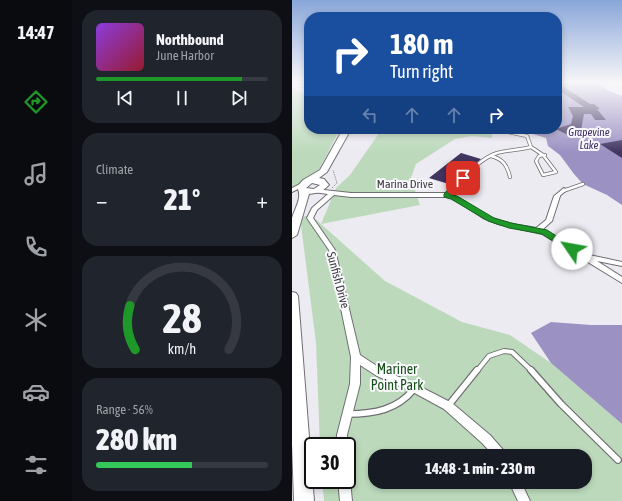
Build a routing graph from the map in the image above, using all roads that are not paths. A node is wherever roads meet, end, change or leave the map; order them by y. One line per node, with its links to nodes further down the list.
1 (344, 134): 6 (street)
2 (518, 134): 3 (lane)
3 (531, 147): 4 (lane); 5 (lane)
4 (545, 155): 4 (lane)
5 (490, 156): 7 (lane); 13 (lane)
6 (323, 172): 8 (street); 10 (street)
7 (510, 177)
8 (311, 180): 10 (street); 12 (street)
9 (583, 184): 14 (lane)
10 (327, 188): 12 (street); 13 (street, Marina Drive); 21 (street, Sunfish Drive)
11 (292, 190): 12 (street)
12 (307, 191): 16 (street)
13 (446, 196): 15 (street, Marina Drive)
14 (557, 196): 15 (street)
15 (538, 230): 17 (street, Marina Drive)
16 (292, 235)
17 (583, 256): 18 (street, Marina Drive); 19 (street, Marina Drive)
18 (622, 264)
19 (622, 280)
20 (292, 296): 30 (street)
21 (356, 357): 22 (street); 24 (street, Sunfish Drive)
22 (414, 388): 23 (street); 24 (lane)
23 (448, 406): 26 (street); 27 (lane)
24 (348, 414): 25 (street, Sunfish Drive)
25 (342, 437)
26 (495, 449)
27 (618, 460)
28 (345, 489): 31 (street)
29 (518, 489): 32 (street)
30 (304, 501)
31 (346, 501)
32 (524, 501)

